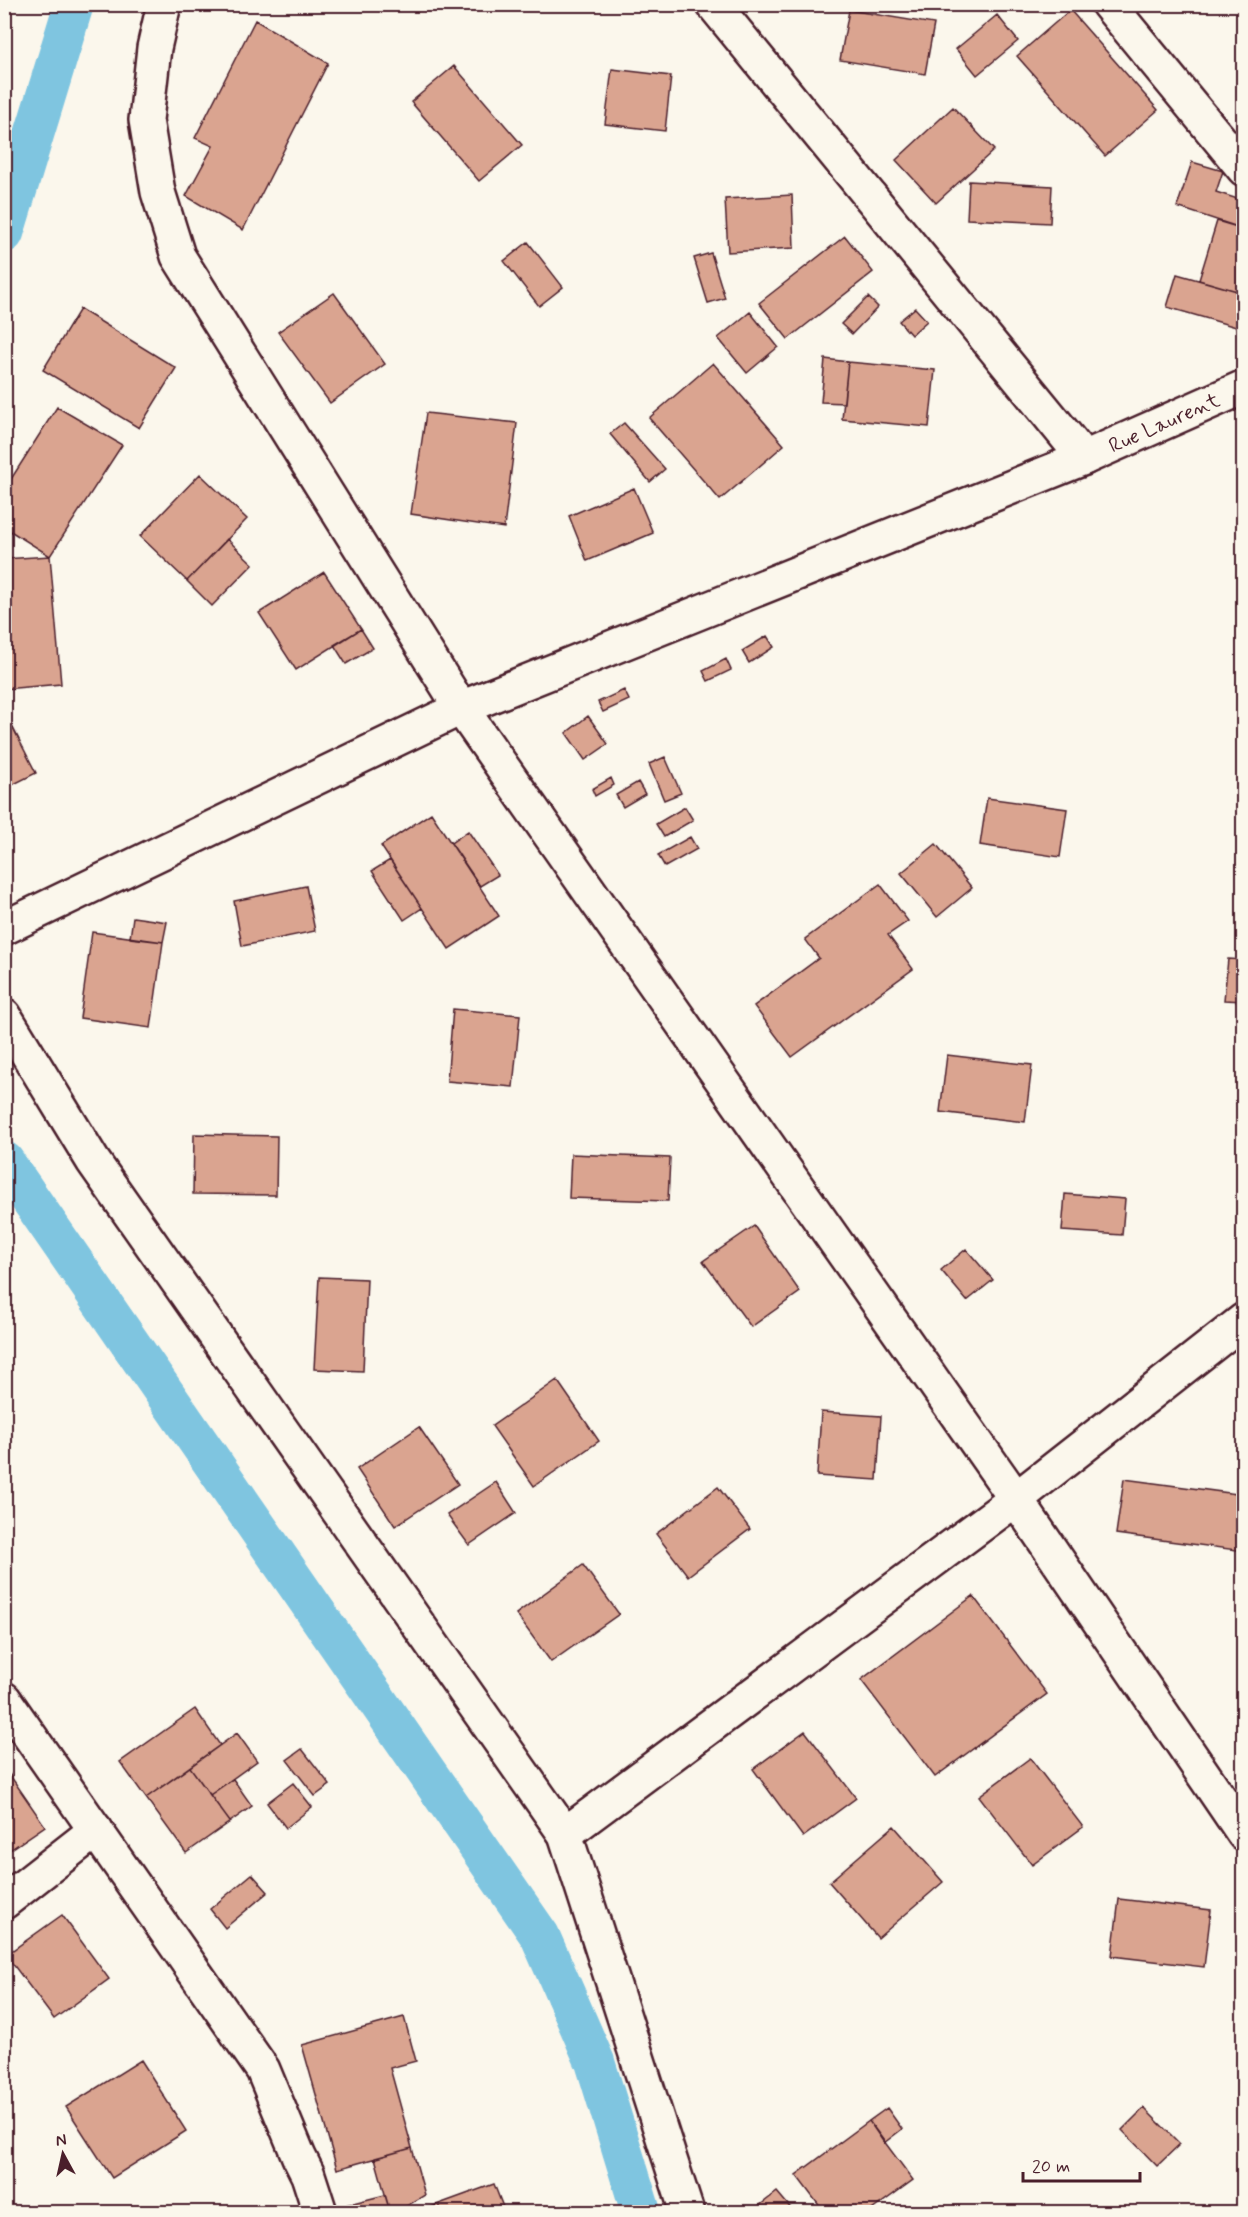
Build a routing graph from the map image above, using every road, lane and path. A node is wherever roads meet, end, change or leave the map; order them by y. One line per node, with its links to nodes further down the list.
1 (164, 4): 7 (street)
2 (713, 4): 6 (street)
3 (1108, 4): 4 (street)
4 (1244, 169)
5 (1244, 387): 6 (street, Rue Laurent)
6 (1084, 458): 7 (street, Rue Laurent)
7 (461, 708): 8 (street, Rue Laurent); 11 (street)
8 (4, 928)
9 (4, 1015): 14 (street)
10 (1244, 1320): 11 (street)
11 (1016, 1499): 14 (street); 15 (street)
12 (4, 1699): 13 (street)
13 (96, 1830): 16 (street); 17 (street)
14 (565, 1834): 18 (street)
15 (1244, 1834)
16 (4, 1902)
17 (320, 2212)
18 (687, 2212)

